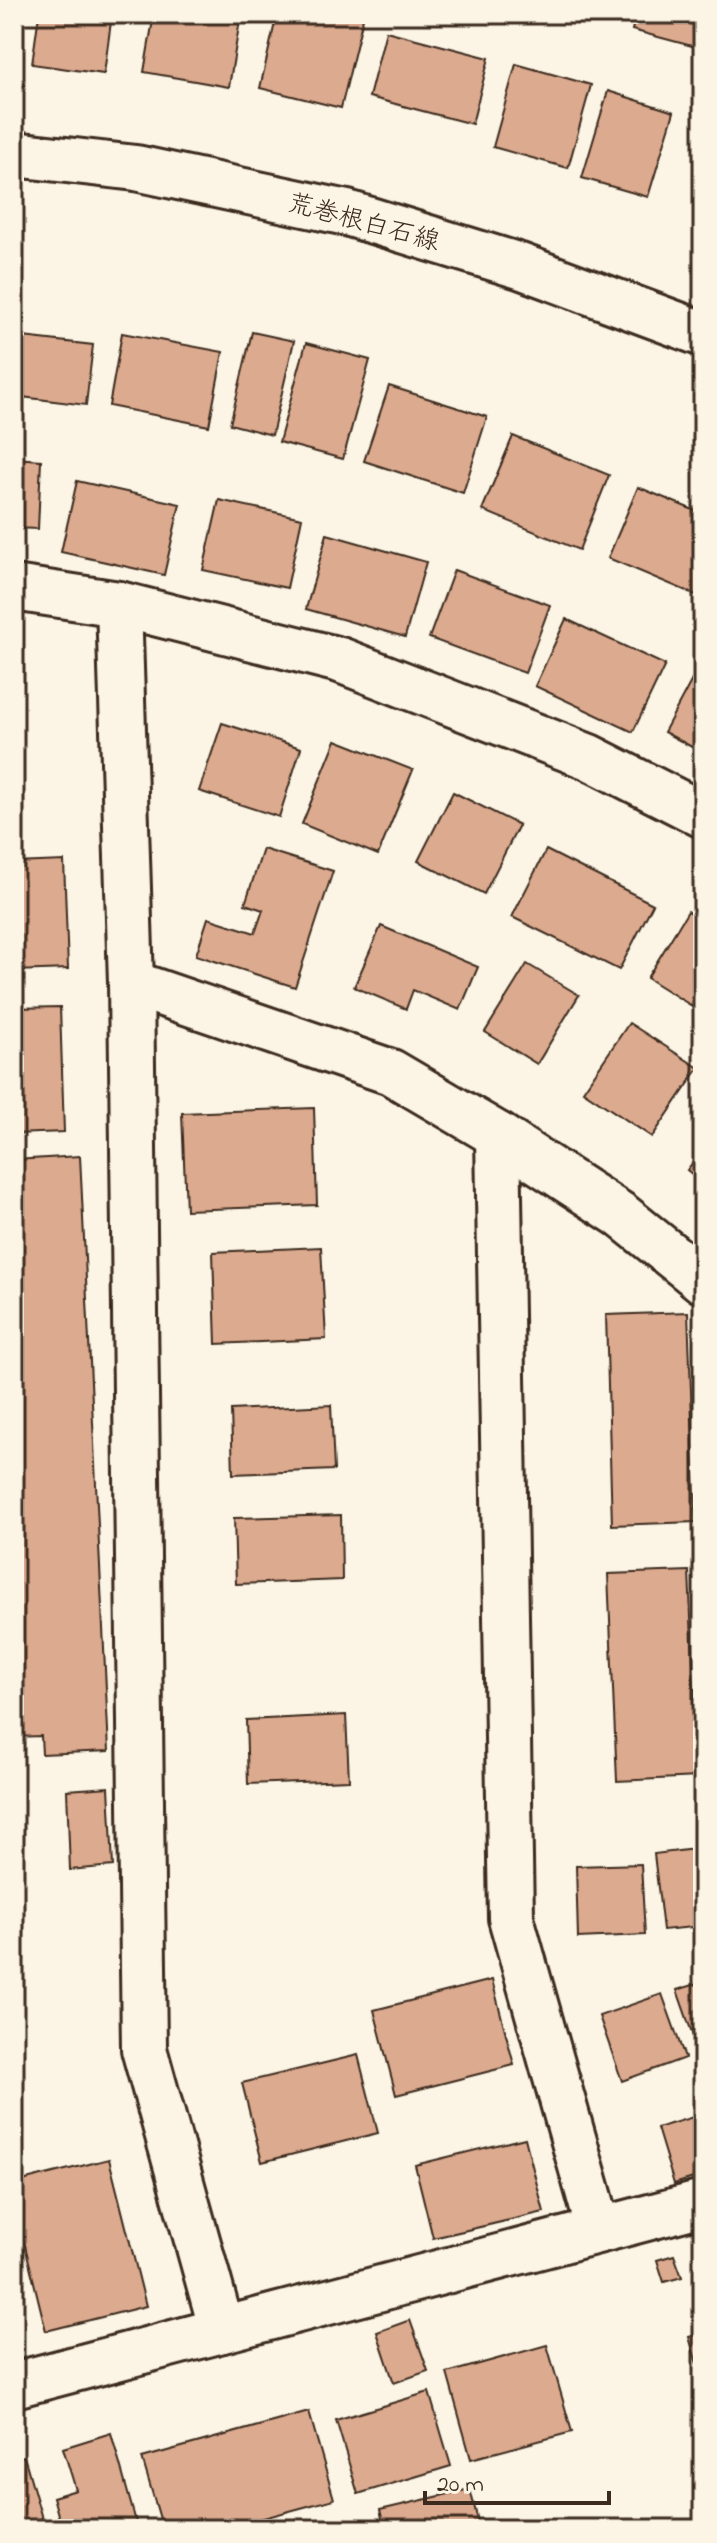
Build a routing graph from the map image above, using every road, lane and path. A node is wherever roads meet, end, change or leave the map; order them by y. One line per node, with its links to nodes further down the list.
1 (14, 154): 2 (street, 荒巻根白石線)
2 (703, 334)
3 (14, 588): 4 (street)
4 (119, 604): 5 (street); 6 (street)
5 (703, 815)
6 (131, 983): 7 (street); 11 (street)
7 (498, 1135): 8 (street); 10 (street)
8 (703, 1281)
9 (703, 2203): 10 (street)
10 (599, 2230): 11 (street)
11 (222, 2330): 12 (street)
12 (14, 2385)

